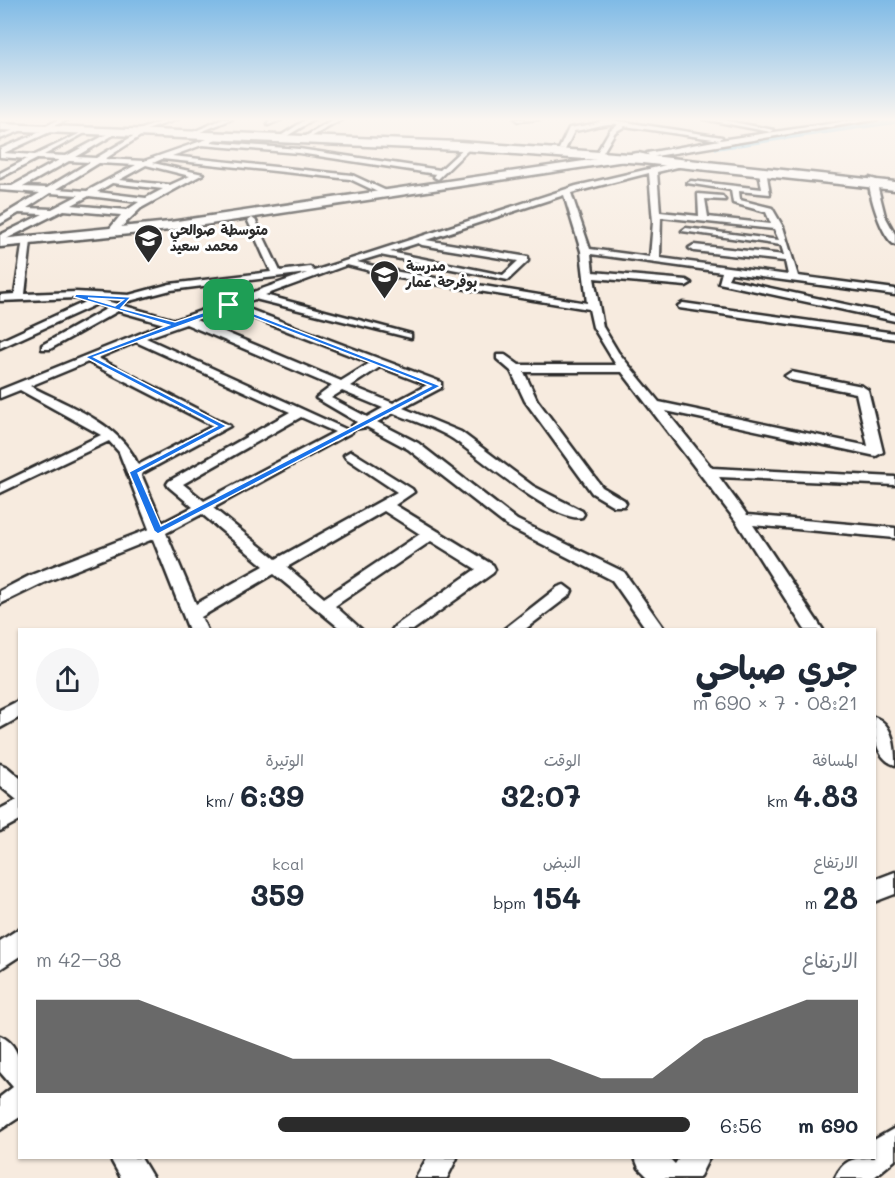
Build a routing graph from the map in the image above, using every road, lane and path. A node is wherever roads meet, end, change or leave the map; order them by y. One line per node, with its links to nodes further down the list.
1 (41, 174): 23 (street)
2 (75, 174): 26 (street)
3 (125, 174): 17 (street)
4 (194, 174): 15 (street)
5 (323, 174): 29 (street)
6 (432, 174): 16 (street)
7 (434, 174): 16 (street)
8 (524, 174): 18 (street)
9 (552, 174): 40 (street)
10 (611, 174): 27 (street)
11 (650, 174): 37 (street)
12 (763, 174): 25 (street)
13 (785, 174): 19 (highway)
14 (793, 174): 19 (highway)
15 (198, 175): 24 (street)
16 (440, 175): 18 (street)
17 (111, 181): 24 (street); 28 (street)
18 (474, 182): 29 (street)
19 (872, 182): 21 (highway); 42 (street)
20 (691, 183): 25 (street)
21 (895, 184)
22 (0, 188): 23 (street)
23 (15, 188): 26 (street)
24 (173, 188): 31 (street)
25 (735, 188): 30 (street)
26 (49, 190): 28 (street); 34 (street)
27 (567, 192): 46 (street); 52 (street)
28 (87, 193): 31 (street); 32 (street)
29 (389, 195): 44 (street)
30 (736, 199): 38 (street); 41 (street)
31 (150, 201): 36 (street)
32 (63, 207): 35 (street); 36 (street)
33 (0, 209): 34 (street)
34 (18, 210): 35 (street); 39 (street)
35 (53, 212): 45 (street)
36 (130, 213): 44 (street)
37 (657, 214): 38 (street); 54 (street)
38 (704, 219): 41 (street)
39 (0, 221)
40 (252, 221): 49 (street); 58 (street)
41 (779, 227): 48 (street)
42 (891, 228): 47 (street)
43 (686, 231): 48 (street)
44 (110, 233): 49 (street)
45 (0, 241): 49 (street)
46 (418, 241): 53 (street); 53 (street)
47 (895, 242)
48 (785, 243): 55 (street)
49 (25, 244): 51 (street); 65 (street)
50 (694, 248): 55 (street)
51 (0, 250)
52 (586, 251): 54 (street); 59 (street)
53 (382, 253): 56 (street)
54 (655, 259): 57 (street)
55 (790, 259): 60 (street)
56 (342, 265): 58 (street); 64 (street); 71 (street)
57 (728, 269): 60 (street); 73 (street)
58 (277, 274): 67 (street)
59 (589, 275): 61 (street); 71 (street)
60 (794, 278): 62 (street)
61 (686, 283)
62 (895, 292)
63 (76, 295): 65 (street); 67 (street); 68 (street)
64 (256, 296): 69 (street); 75 (street)
65 (20, 297): 66 (street)
66 (0, 298)
67 (129, 298): 72 (street)
68 (94, 302): 72 (street); 78 (street)
69 (229, 305): 74 (street); 82 (street)
70 (683, 306): 76 (street)
71 (593, 307): 84 (street)
72 (116, 308): 74 (street); 79 (street)
73 (895, 318)
74 (181, 322): 77 (street); 87 (street)
75 (407, 336)
76 (895, 336)
77 (136, 338): 80 (street); 91 (street)
78 (0, 345)
79 (46, 347)
80 (88, 357): 86 (street); 96 (street)
81 (501, 357): 83 (street)
82 (379, 363): 87 (street); 90 (street)
83 (516, 369): 84 (street); 100 (street)
84 (625, 369): 89 (street)
85 (791, 376): 89 (street)
86 (21, 386): 88 (street); 94 (street)
87 (341, 386): 90 (street); 92 (street)
88 (0, 394)
89 (654, 405): 97 (street)
90 (395, 410): 92 (street); 103 (street)
91 (300, 412): 93 (street); 102 (street)
92 (366, 423): 93 (street); 116 (street)
93 (345, 432): 102 (street)
94 (111, 435): 96 (street); 99 (street)
95 (351, 456): 101 (street)
96 (134, 472): 105 (street)
97 (708, 472): 98 (street); 104 (street)
98 (895, 481)
99 (0, 489)
100 (619, 503)
101 (385, 505): 107 (street); 108 (street)
102 (202, 510): 105 (street); 108 (street)
103 (577, 514)
104 (742, 519): 106 (street); 117 (street)
105 (158, 531): 110 (street); 112 (street)
106 (895, 533)
107 (431, 534): 111 (street); 114 (street)
108 (276, 569): 111 (street); 112 (street)
109 (564, 591): 115 (street)
110 (0, 598)
111 (324, 606): 113 (street)
112 (194, 626)
113 (351, 628)
114 (404, 628)
115 (515, 628)
116 (655, 628)
117 (813, 628)
118 (18, 708): 119 (street)
119 (0, 720)
120 (876, 728): 121 (street)
121 (895, 757)
122 (0, 773): 123 (street)
123 (18, 790)
124 (18, 809): 125 (street)
125 (0, 821)
126 (895, 883): 127 (street)
127 (876, 890)
128 (18, 942): 129 (street)
129 (0, 957)
130 (0, 1049): 131 (street)
131 (18, 1074)
132 (18, 1100): 133 (street)
133 (0, 1116)
134 (895, 1142): 135 (street)
135 (876, 1157)
136 (125, 1159): 141 (street)
137 (442, 1159): 142 (street)
138 (650, 1159): 143 (street)
139 (694, 1159): 144 (street)
140 (874, 1159): 145 (street)
141 (138, 1178)
142 (431, 1178)
143 (669, 1178)
144 (683, 1178)
145 (850, 1178)

